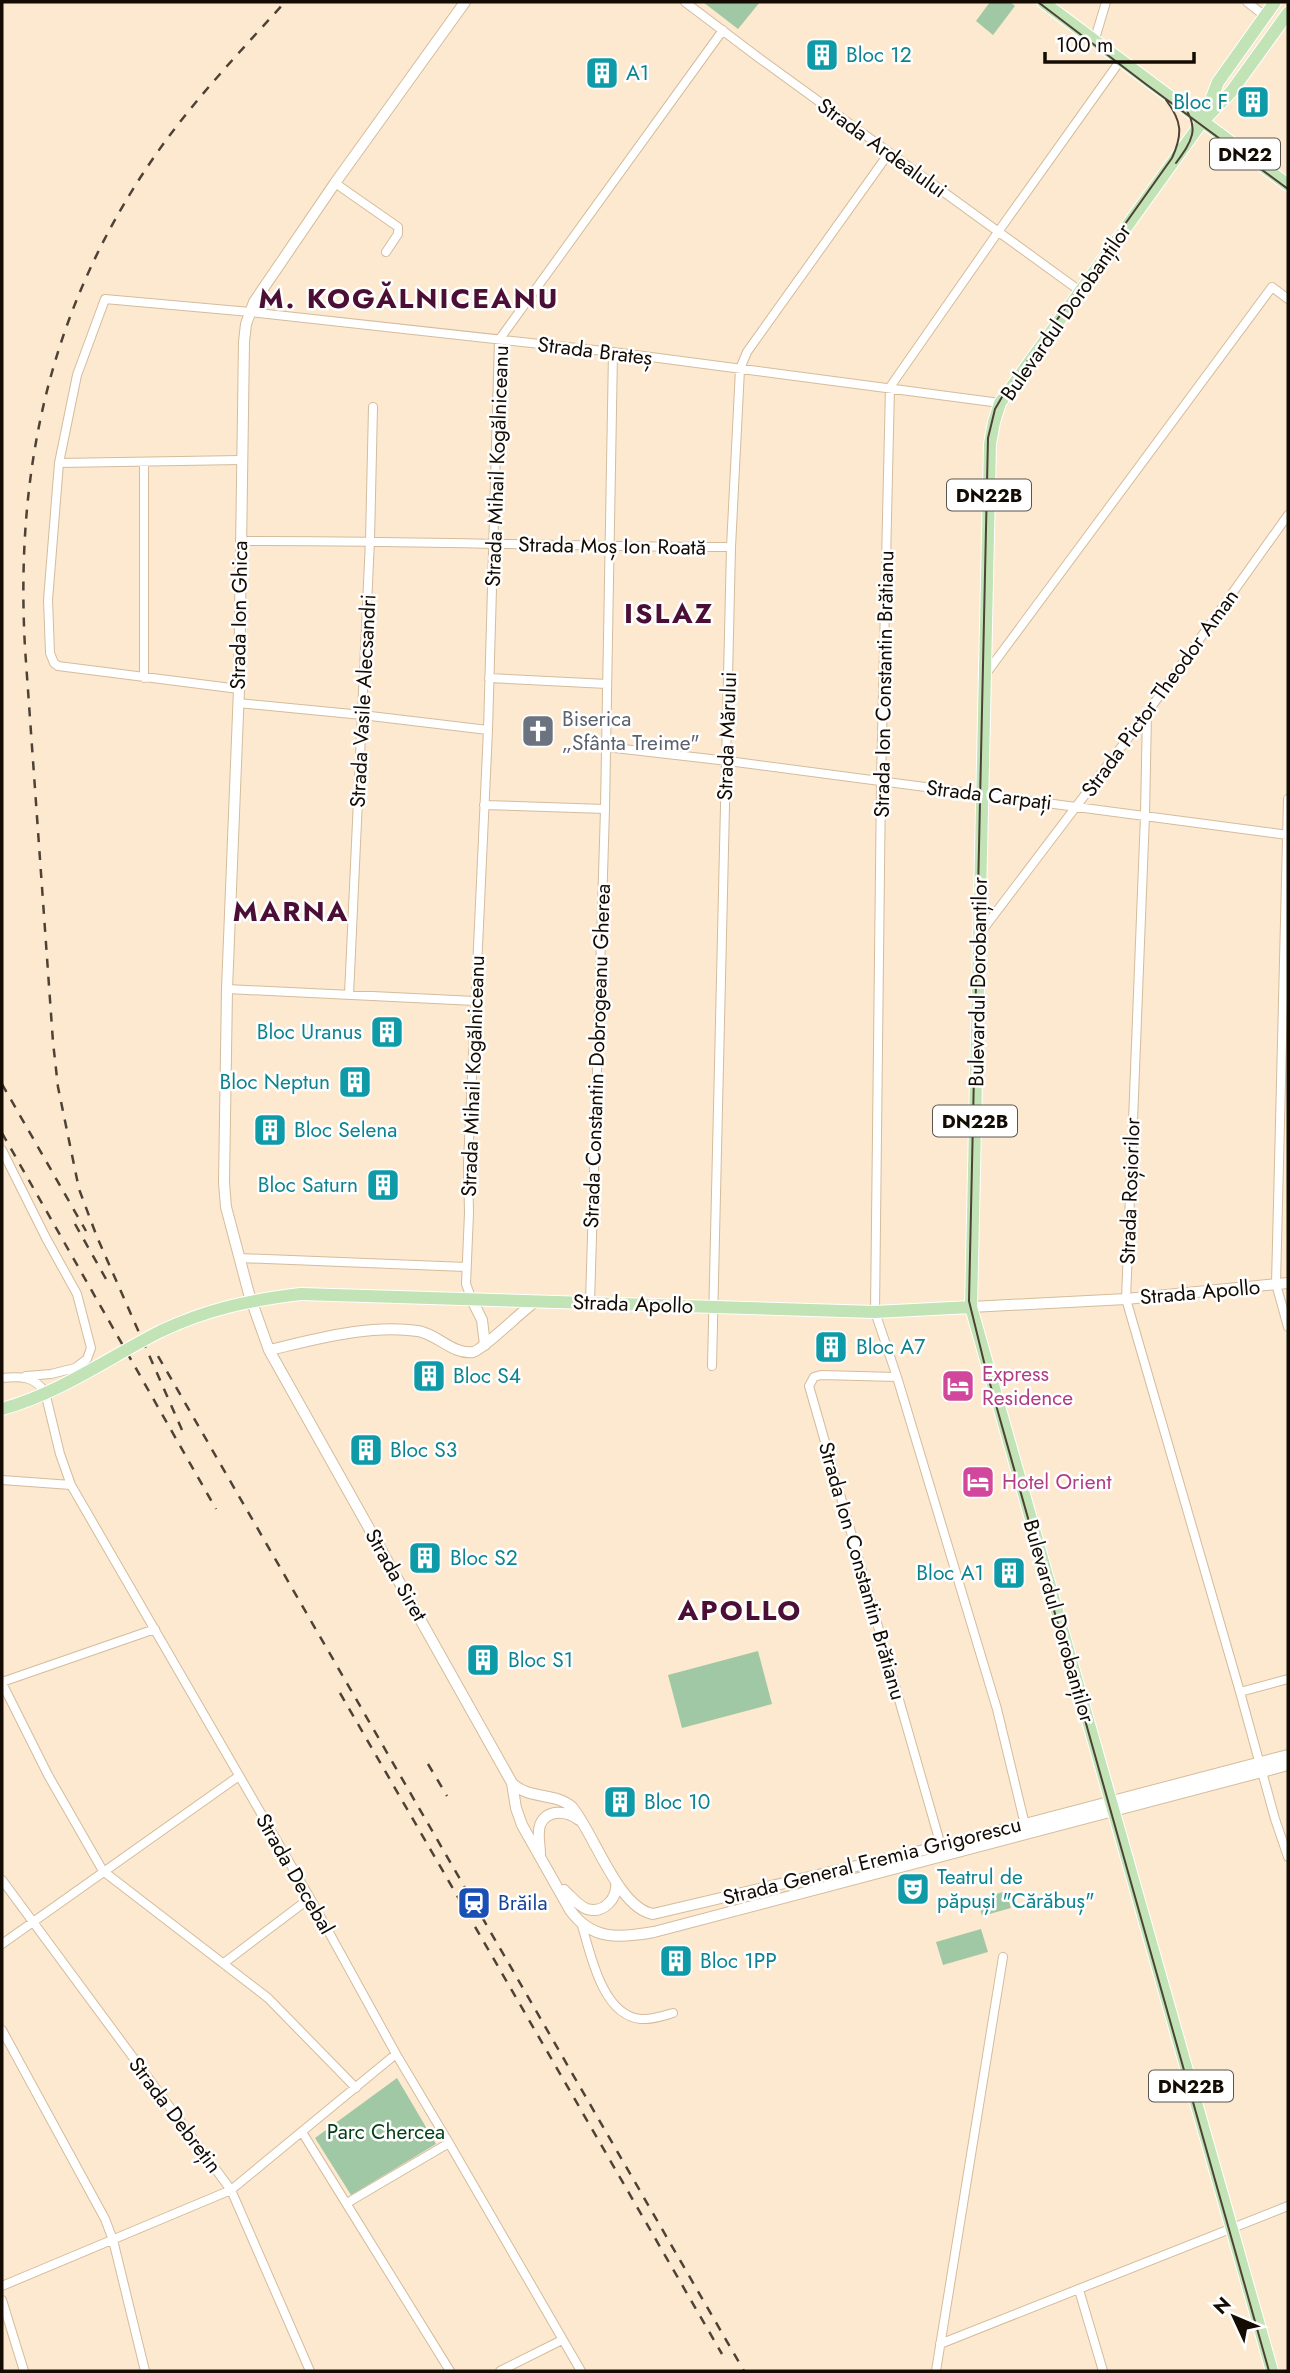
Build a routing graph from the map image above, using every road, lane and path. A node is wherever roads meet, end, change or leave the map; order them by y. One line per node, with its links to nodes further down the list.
1 (465, 2): 14 (street, Strada Ion Ghica)
2 (685, 2): 9 (street, Strada Ardealului)
3 (1043, 2): 10 (main road, DN22)
4 (1106, 2): 10 (street)
5 (1247, 2): 8 (street)
6 (1275, 2): 8 (main road, Bulevardul Dorobanților / DN22B)
7 (1288, 13): 12 (main road, Bulevardul Dorobanților / DN22B)
8 (1265, 16): 12 (main road, Bulevardul Dorobanților / DN22B)
9 (723, 30): 13 (street, Strada Ardealului); 21 (street, Strada Mihail Kogălniceanu)
10 (1094, 42): 11 (main road, DN22)
11 (1120, 61): 12 (main road, DN22); 16 (street)
12 (1202, 122): 15 (main road, DN22); 18 (main road, Bulevardul Dorobanților / DN22B)
13 (889, 153): 16 (street, Strada Ardealului); 23 (street, Strada Mărului)
14 (335, 183): 17 (street); 20 (street, Strada Ion Ghica)
15 (1288, 185)
16 (998, 232): 18 (street, Strada Ardealului); 24 (street)
17 (386, 252)
18 (1080, 291): 25 (main road, Bulevardul Dorobanților / DN22B)
19 (1288, 299): 36 (street)
20 (250, 312): 21 (street, Strada Brateș); 27 (street, Strada Ion Ghica); 29 (street, Strada Brateș)
21 (499, 340): 22 (street, Strada Brateș); 33 (street, Strada Mihail Kogălniceanu)
22 (613, 352): 23 (street, Strada Brateș); 34 (street)
23 (740, 369): 24 (street, Strada Brateș); 35 (street, Strada Mărului)
24 (890, 387): 25 (street, Strada Brateș); 47 (street, Strada Ion Constantin Brătianu)
25 (1000, 403): 36 (main road, Bulevardul Dorobanților / DN22B)
26 (373, 407): 31 (street, Strada Vasile Alecsandri)
27 (241, 460): 28 (street); 32 (street, Strada Ion Ghica)
28 (144, 462): 29 (street); 37 (street)
29 (59, 463): 37 (street)
30 (1288, 515): 42 (street, Strada Pictor Theodor Aman)
31 (370, 540): 32 (street, Strada Moș Ion Roată); 33 (street, Strada Moș Ion Roată); 43 (street, Strada Vasile Alecsandri)
32 (240, 541): 40 (street, Strada Ion Ghica)
33 (493, 544): 34 (street, Strada Moș Ion Roată); 38 (street, Strada Mihail Kogălniceanu)
34 (609, 547): 35 (street, Strada Moș Ion Roată); 39 (street)
35 (731, 547): 46 (street, Strada Mărului)
36 (985, 675): 48 (main road, Bulevardul Dorobanților / DN22B)
37 (144, 678): 40 (street)
38 (489, 678): 39 (street); 44 (street, Strada Mihail Kogălniceanu)
39 (607, 684): 45 (street, Strada Constantin Dobrogeanu Gherea)
40 (239, 689): 41 (street, Strada Ion Ghica)
41 (238, 703): 43 (street); 56 (street, Strada Ion Ghica)
42 (1147, 713): 51 (street, Strada Pictor Theodor Aman); 53 (street, Strada Roșiorilor)
43 (362, 715): 44 (street); 57 (street, Strada Vasile Alecsandri)
44 (488, 730): 50 (street, Strada Mihail Kogălniceanu)
45 (606, 747): 46 (street, Strada Carpați); 52 (street, Strada Constantin Dobrogeanu Gherea)
46 (728, 761): 47 (street, Strada Carpați); 69 (street, Strada Mărului)
47 (881, 781): 48 (street, Strada Carpați); 70 (street, Strada Ion Constantin Brătianu)
48 (983, 795): 51 (street, Strada Carpați); 55 (main road, Bulevardul Dorobanților / DN22B)
49 (1288, 799): 54 (street)
50 (484, 804): 52 (street); 58 (street, Strada Mihail Kogălniceanu)
51 (1078, 806): 53 (street, Strada Carpați); 55 (street, Strada Pictor Theodor Aman)
52 (605, 810): 67 (street, Strada Constantin Dobrogeanu Gherea)
53 (1145, 815): 54 (street, Strada Carpați); 64 (street, Strada Roșiorilor)
54 (1287, 834): 62 (street)
55 (979, 935): 68 (main road, Bulevardul Dorobanților / DN22B)
56 (227, 989): 57 (street); 60 (street, Strada Ion Ghica)
57 (349, 995): 58 (street)
58 (475, 1001): 61 (street, Strada Mihail Kogălniceanu)
59 (2, 1150): 75 (street)
60 (239, 1258): 61 (street); 63 (street, Strada Ion Ghica)
61 (466, 1267): 65 (street, Strada Mihail Kogălniceanu)
62 (1282, 1284): 64 (street, Strada Apollo); 71 (street)
63 (249, 1294): 73 (street, Strada Siret)
64 (1126, 1299): 68 (street, Strada Apollo); 84 (street, Strada Roșiorilor)
65 (472, 1300): 66 (main road, Strada Apollo); 72 (street, Strada Mihail Kogălniceanu); 78 (main road, Strada Apollo, bridge)
66 (536, 1301): 67 (main road, Strada Apollo); 72 (street)
67 (590, 1302): 69 (main road, Strada Apollo)
68 (971, 1307): 70 (main road, Strada Apollo); 90 (main road, Bulevardul Dorobanților / DN22B)
69 (713, 1308): 70 (main road, Strada Apollo); 74 (street, Strada Mărului)
70 (875, 1312): 76 (street, Strada Ion Constantin Brătianu)
71 (1288, 1327)
72 (485, 1345): 73 (street)
73 (269, 1350): 89 (street, Strada Siret)
74 (712, 1366)
75 (23, 1376): 77 (street); 80 (street, Strada Decebal)
76 (897, 1377): 92 (street, Strada Ion Constantin Brătianu); 94 (street, Strada Ion Constantin Brătianu)
77 (2, 1378)
78 (2, 1409)
79 (2, 1480): 80 (street)
80 (71, 1485): 81 (street, Strada Decebal)
81 (155, 1629): 83 (street); 88 (street, Strada Decebal)
82 (1288, 1679): 84 (street)
83 (2, 1683): 97 (street)
84 (1240, 1692): 87 (street, Strada Roșiorilor)
85 (1288, 1755): 87 (street, Strada General Eremia Grigorescu)
86 (1288, 1765): 87 (street, Strada General Eremia Grigorescu)
87 (1261, 1767): 90 (street, Strada General Eremia Grigorescu); 93 (street, Strada Roșiorilor)
88 (239, 1776): 97 (street); 101 (street, Strada Decebal)
89 (512, 1783): 91 (street, Strada General Eremia Grigorescu); 95 (street, Strada Siret)
90 (1111, 1805): 92 (street, Strada General Eremia Grigorescu); 116 (main road, Bulevardul Dorobanților / DN22B)
91 (582, 1821): 95 (street); 98 (street, Strada General Eremia Grigorescu)
92 (1026, 1828): 94 (street, Strada General Eremia Grigorescu); 103 (street, Strada General Eremia Grigorescu)
93 (1287, 1845): 96 (street, Strada Roșiorilor)
94 (941, 1846): 98 (street, Strada General Eremia Grigorescu)
95 (541, 1857): 100 (street, Strada Siret)
96 (1288, 1857)
97 (103, 1871): 102 (street); 106 (street)
98 (616, 1879): 100 (street, Strada Siret)
99 (2, 1880): 102 (street, Strada Debrețin)
100 (555, 1881): 103 (street, Strada Siret)
101 (310, 1898): 106 (street); 109 (street, Strada Decebal)
102 (31, 1922): 104 (street); 113 (street, Strada Debrețin)
103 (581, 1922): 107 (street)
104 (2, 1944)
105 (1003, 1957): 122 (street)
106 (224, 1963): 110 (street)
107 (673, 2013)
108 (2, 2030): 117 (street)
109 (396, 2054): 110 (street); 112 (street, Strada Decebal)
110 (356, 2088): 111 (street)
111 (302, 2132): 113 (street); 114 (street)
112 (449, 2143): 114 (street); 121 (street, Strada Decebal)
113 (231, 2190): 117 (street); 125 (street, Strada Debrețin)
114 (347, 2203): 126 (street)
115 (1288, 2206): 116 (street)
116 (1231, 2229): 119 (street); 131 (main road, Bulevardul Dorobanților / DN22B)
117 (113, 2241): 118 (street); 124 (street)
118 (2, 2287)
119 (1079, 2290): 122 (street); 130 (street)
120 (2, 2300): 123 (street)
121 (562, 2340): 127 (street); 128 (street, Strada Decebal)
122 (940, 2344): 129 (street)
123 (24, 2371)
124 (145, 2371)
125 (310, 2371)
126 (450, 2371)
127 (500, 2371)
128 (581, 2371)
129 (936, 2371)
130 (1103, 2371)
131 (1272, 2371)

